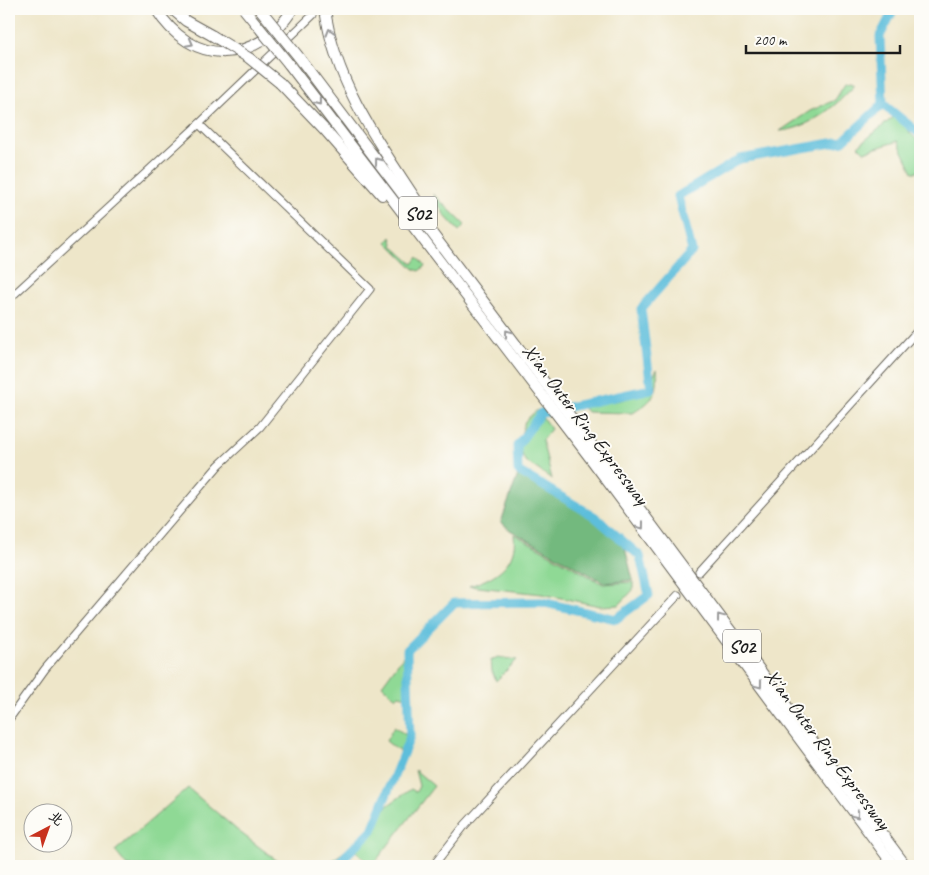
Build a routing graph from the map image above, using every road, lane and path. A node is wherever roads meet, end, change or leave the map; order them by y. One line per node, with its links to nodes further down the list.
1 (156, 9): 5 (highway, one-way to 5)
2 (172, 9): 11 (highway, bridge)
3 (244, 9): 11 (highway, Xi'an Outer Ring Expressway / S02, one-way to 11, bridge)
4 (260, 9): 10 (highway, Xi'an Outer Ring Expressway / S02, one-way to 4, bridge)
5 (293, 9)
6 (324, 9): 10 (highway, one-way to 6)
7 (313, 15): 8 (street)
8 (200, 124): 9 (street); 17 (street)
9 (9, 299)
10 (484, 300): 13 (highway, Xi'an Outer Ring Expressway / S02, one-way to 10)
11 (473, 304): 13 (highway, Xi'an Outer Ring Expressway / S02)
12 (920, 328): 15 (street)
13 (533, 374): 14 (highway, Xi'an Outer Ring Expressway / S02)
14 (574, 428): 19 (highway, Xi'an Outer Ring Expressway / S02, one-way to 19); 20 (highway, Xi'an Outer Ring Expressway / S02, one-way to 14)
15 (699, 572)
16 (678, 595): 18 (street)
17 (9, 719)
18 (433, 866)
19 (894, 866)
20 (906, 866)

